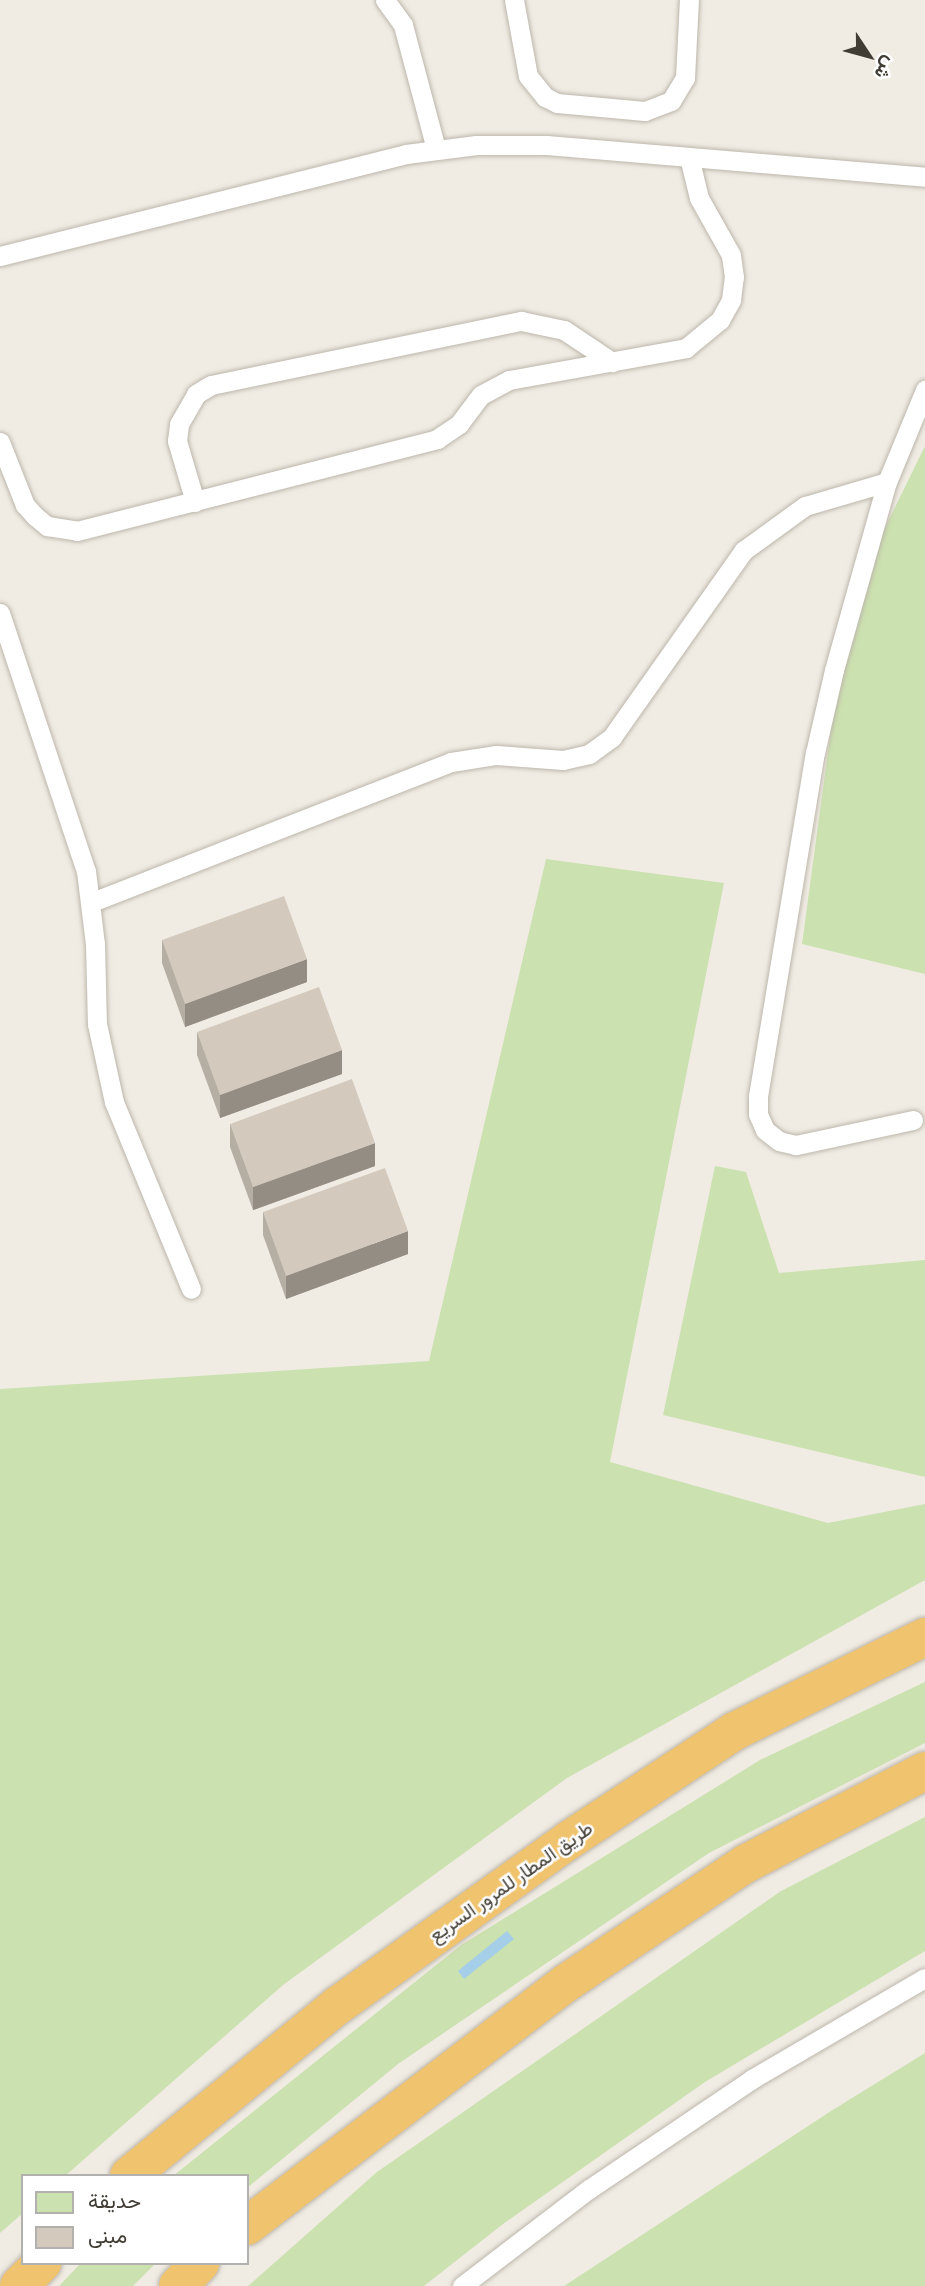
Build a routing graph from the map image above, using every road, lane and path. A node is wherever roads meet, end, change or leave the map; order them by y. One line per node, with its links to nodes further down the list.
1 (385, 0): 4 (lane)
2 (514, 0): 3 (lane)
3 (689, 0)
4 (436, 149): 5 (lane); 7 (lane)
5 (689, 157): 6 (lane); 8 (lane)
6 (925, 177)
7 (0, 256)
8 (612, 362): 12 (lane); 12 (lane)
9 (925, 390): 11 (lane)
10 (0, 442): 12 (lane)
11 (887, 482): 14 (lane); 15 (lane)
12 (195, 502)
13 (0, 613): 14 (lane)
14 (92, 902): 16 (lane)
15 (913, 1120)
16 (191, 1289)
17 (925, 1637): 20 (highway, طريق المطار للمرور السريع)
18 (925, 1771): 21 (highway)
19 (925, 1978): 26 (lane)
20 (131, 2174)
21 (248, 2225)
22 (40, 2265): 24 (highway)
23 (198, 2265): 25 (highway)
24 (19, 2286)
25 (178, 2286)
26 (462, 2286)

